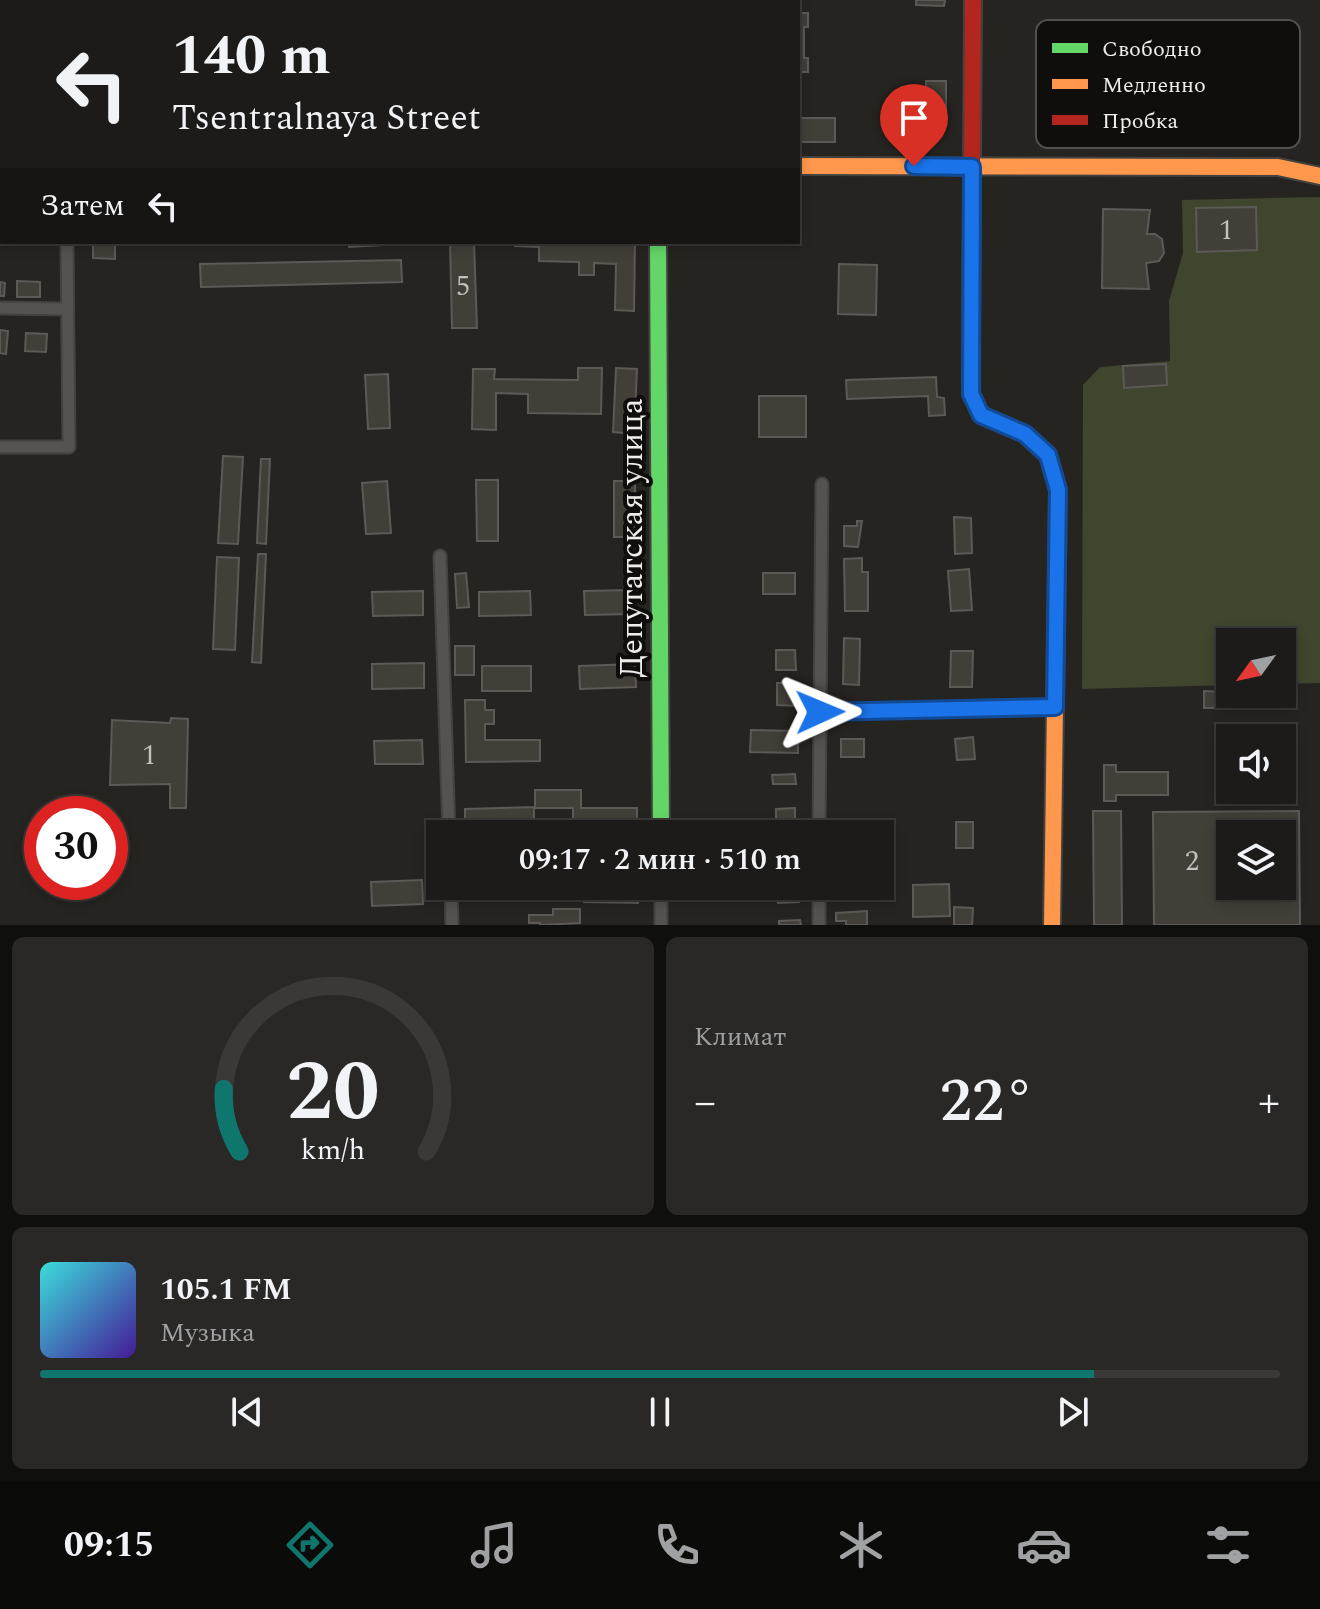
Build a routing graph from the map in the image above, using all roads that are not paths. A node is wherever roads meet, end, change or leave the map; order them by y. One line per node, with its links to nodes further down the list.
1 (973, 0): 3 (street)
2 (800, 166): 3 (street)
3 (972, 167): 4 (street); 12 (street)
4 (1320, 176)
5 (67, 244): 8 (street)
6 (658, 244): 15 (street, Депутатская улица)
7 (0, 308): 8 (street)
8 (67, 309): 9 (street)
9 (0, 447)
10 (822, 484): 13 (street)
11 (440, 556): 14 (street)
12 (1055, 707): 13 (street); 23 (street)
13 (820, 712): 16 (street)
14 (449, 820)
15 (661, 820)
16 (819, 820)
17 (451, 900): 20 (street)
18 (661, 900): 21 (street)
19 (819, 900): 22 (street)
20 (452, 925)
21 (661, 925)
22 (819, 925)
23 (1052, 925)

